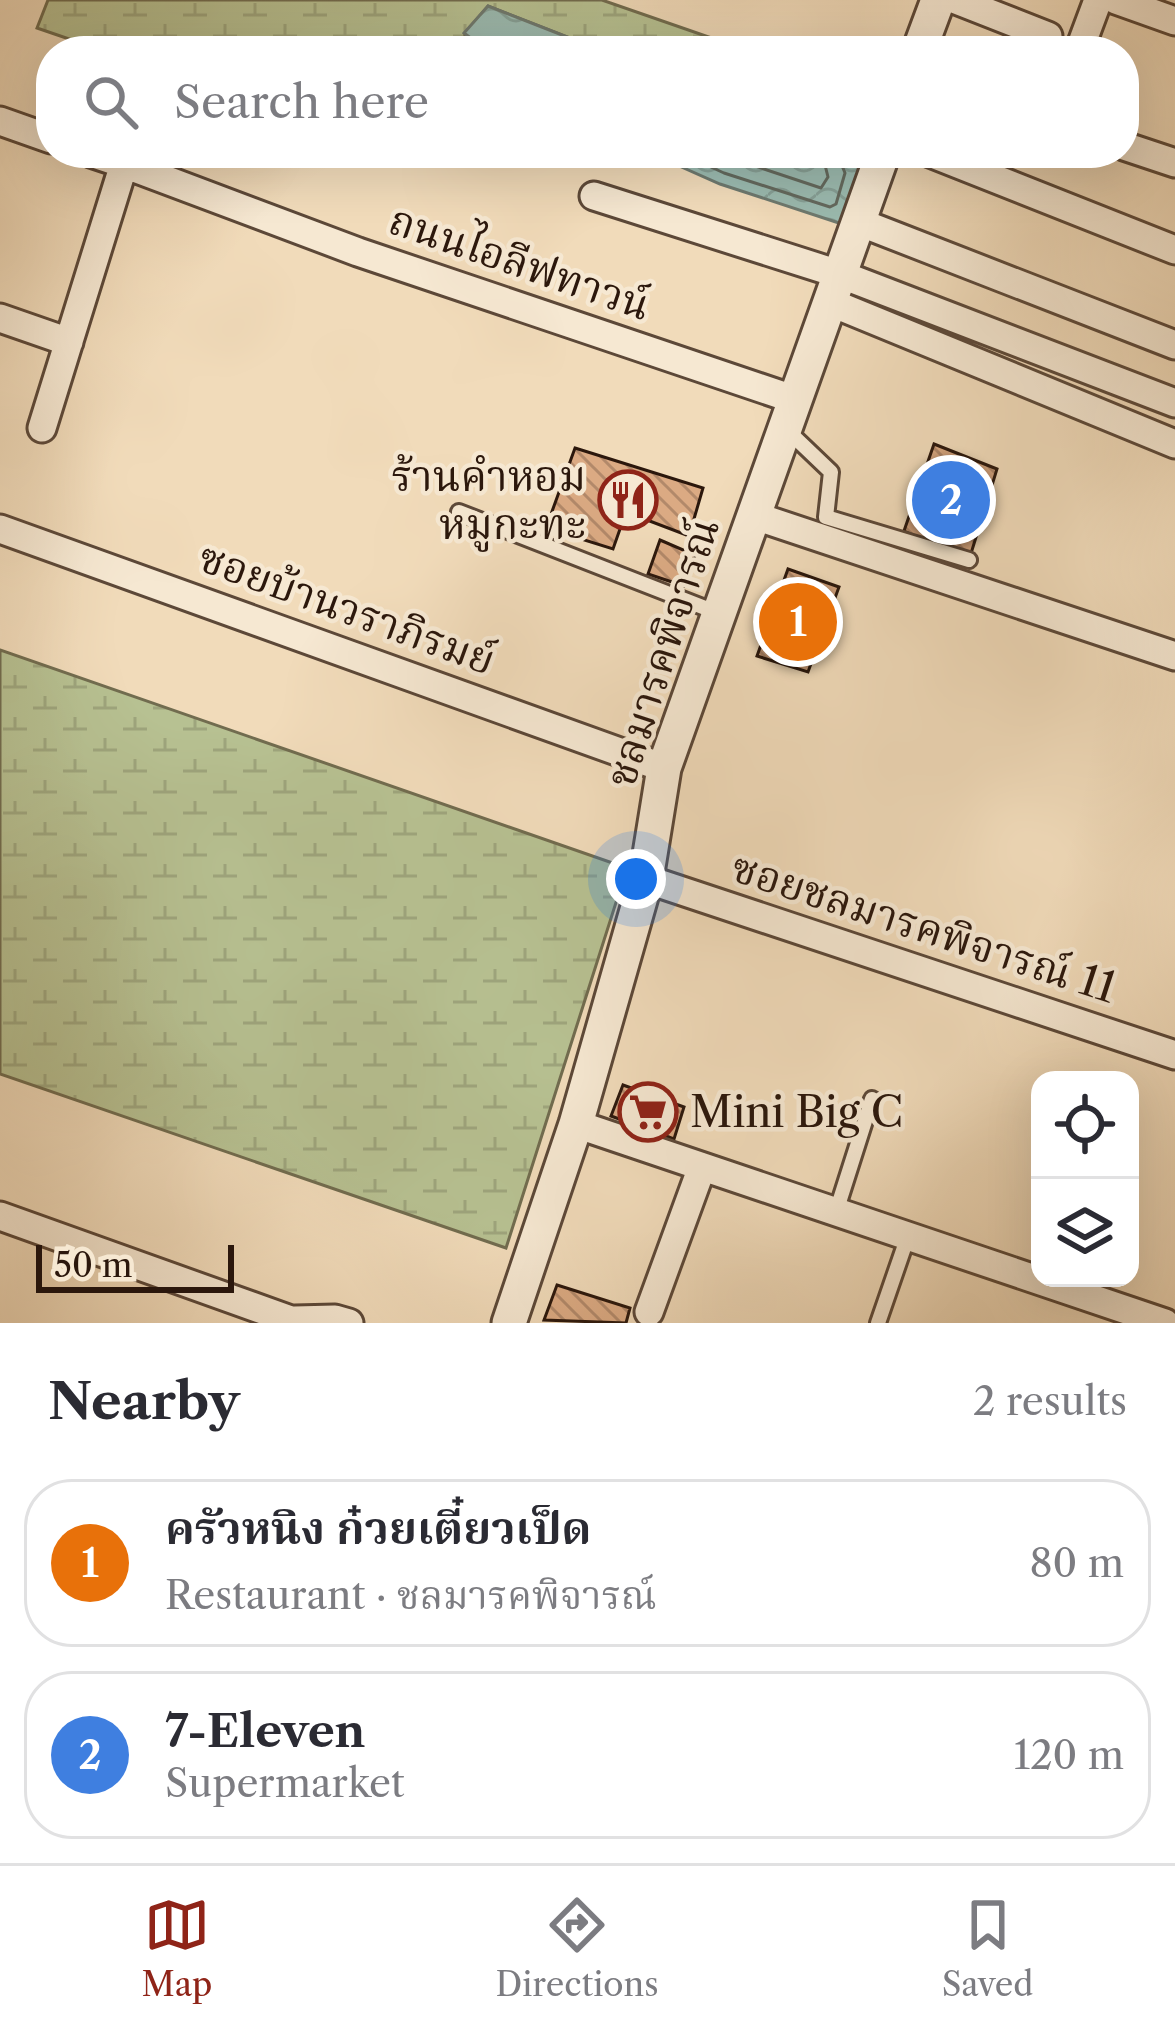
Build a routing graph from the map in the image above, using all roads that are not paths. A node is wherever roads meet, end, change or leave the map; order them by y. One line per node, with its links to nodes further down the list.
1 (938, 0): 6 (street)
2 (956, 0): 7 (street)
3 (1098, 0): 8 (street)
4 (1116, 0): 5 (street)
5 (1175, 21)
6 (925, 36)
7 (1048, 36)
8 (1084, 36)
9 (0, 121): 10 (street)
10 (36, 134)
11 (1139, 151): 12 (street)
12 (1175, 163)
13 (123, 168): 22 (street)
14 (135, 168): 25 (street, ถนนไอลีฟทาวน์)
15 (878, 168): 18 (street, ชลมารคพิจารณ์)
16 (967, 168): 19 (street)
17 (594, 196): 20 (street)
18 (859, 222): 20 (street, ชลมารคพิจารณ์); 23 (street)
19 (1175, 250)
20 (837, 289): 24 (street); 25 (street, ชลมารคพิจารณ์); 27 (street)
21 (0, 318): 22 (street)
22 (69, 342): 26 (street)
23 (1175, 345)
24 (1175, 404)
25 (791, 414): 29 (street, ชลมารคพิจารณ์); 31 (lane)
26 (42, 428)
27 (1175, 445)
28 (459, 512): 32 (lane)
29 (752, 515): 32 (street, ชลมารคพิจารณ์); 33 (street)
30 (0, 529): 34 (street, ซอยบ้านวราภิรมย์)
31 (969, 560)
32 (718, 613): 34 (street, ชลมารคพิจารณ์)
33 (1175, 656)
34 (664, 768): 35 (street, ชลมารคพิจารณ์)
35 (646, 879): 36 (street, ซอยชลมารคพิจารณ์ 11); 38 (street, ชลมารคพิจารณ์)
36 (1175, 1055)
37 (872, 1099): 40 (lane)
38 (576, 1124): 39 (street); 46 (street, ชลมารคพิจารณ์)
39 (702, 1167): 40 (street); 43 (street)
40 (836, 1212): 42 (street)
41 (0, 1216): 44 (street)
42 (908, 1236): 47 (lane); 48 (street)
43 (649, 1312)
44 (297, 1322): 45 (street)
45 (349, 1323)
46 (509, 1323)
47 (878, 1323)
48 (1165, 1323)

